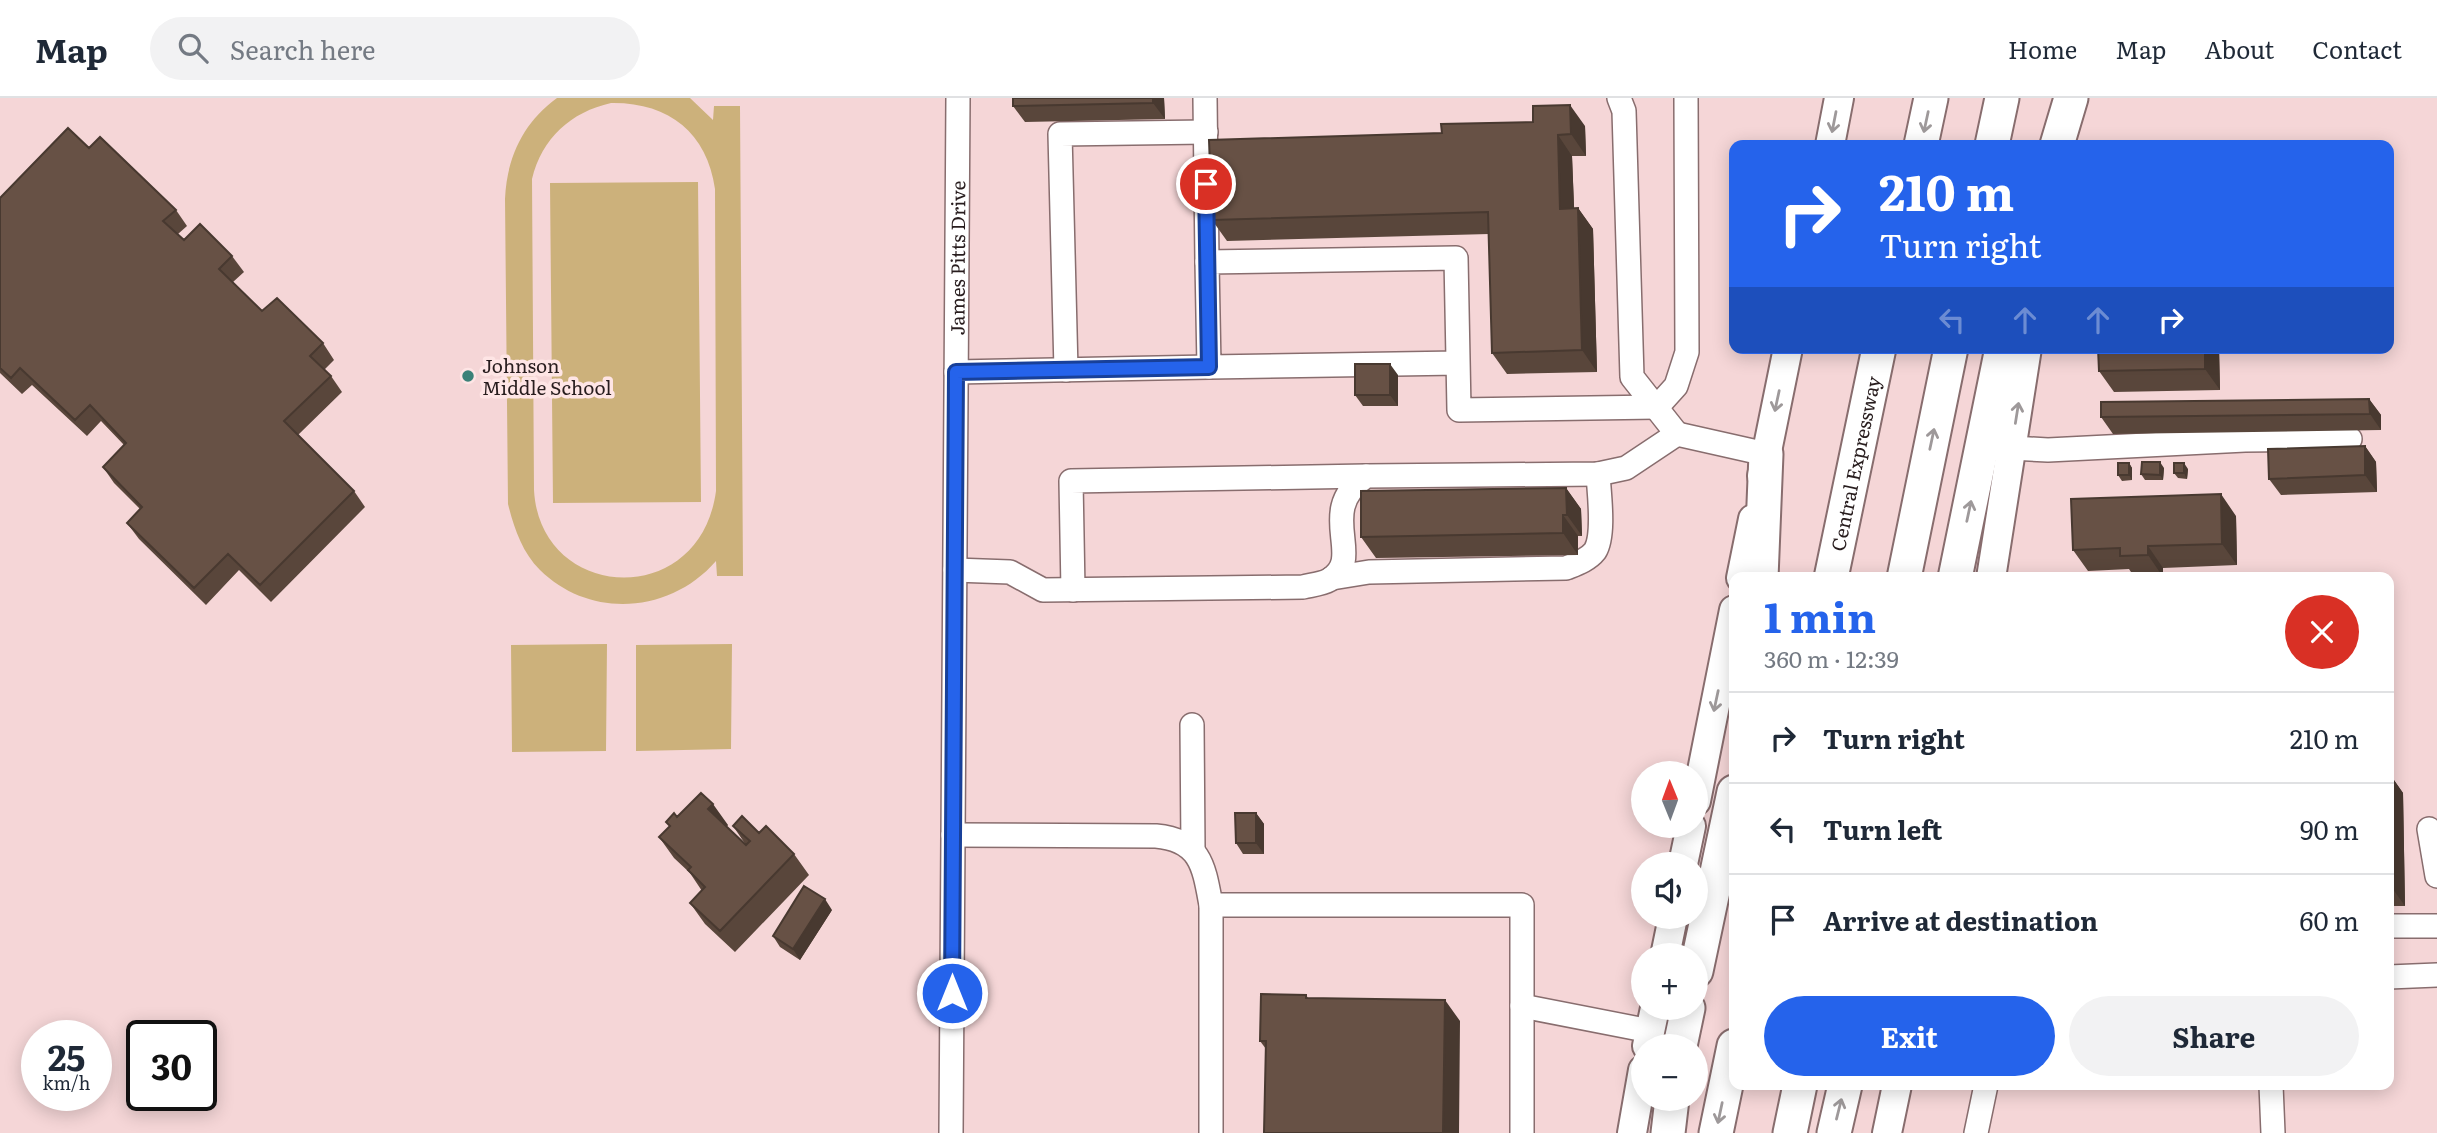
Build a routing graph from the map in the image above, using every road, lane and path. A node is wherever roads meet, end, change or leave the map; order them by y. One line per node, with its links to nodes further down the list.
1 (958, 98): 24 (street, James Pitts Drive)
2 (1205, 98): 9 (street)
3 (1619, 98): 25 (street)
4 (1686, 98): 25 (street)
5 (1839, 98): 10 (main road, one-way to 10)
6 (1931, 98): 11 (highway, one-way to 11)
7 (2002, 98): 12 (highway)
8 (2072, 98): 13 (highway); 14 (main road)
9 (1206, 132): 15 (street); 23 (street)
10 (1831, 140)
11 (1922, 140)
12 (1993, 140)
13 (2059, 140)
14 (2065, 140)
15 (1207, 262): 21 (street); 22 (street)
16 (1787, 354): 29 (main road, one-way to 29)
17 (1878, 354): 35 (highway, Central Expressway)
18 (1950, 354): 36 (highway, one-way to 18)
19 (2001, 354): 37 (highway, one-way to 19)
20 (2026, 354): 28 (main road, one-way to 20)
21 (1458, 363): 22 (street); 25 (street)
22 (1209, 367): 23 (street)
23 (1066, 370): 24 (street)
24 (956, 372): 32 (street, James Pitts Drive)
25 (1657, 407): 26 (street)
26 (1677, 434): 29 (street); 30 (street)
27 (2350, 439): 28 (street)
28 (2011, 448): 38 (main road)
29 (1766, 454): 33 (main road); 34 (highway)
30 (1598, 474): 31 (street); 39 (street)
31 (1366, 476): 39 (street); 40 (street)
32 (955, 570): 40 (street); 46 (street, James Pitts Drive)
33 (1742, 572)
34 (1761, 572)
35 (1832, 572)
36 (1905, 572)
37 (1956, 572)
38 (1992, 572)
39 (1332, 578): 40 (street)
40 (1073, 590)
41 (1729, 635): 43 (main road, one-way to 43)
42 (1192, 725): 47 (street)
43 (1704, 761)
44 (1729, 816): 52 (highway)
45 (2429, 829): 48 (street)
46 (953, 835): 47 (street); 65 (street, James Pitts Drive)
47 (1193, 848): 49 (street)
48 (2437, 877)
49 (1211, 905): 55 (street); 66 (street)
50 (2394, 926): 51 (street)
51 (2437, 926)
52 (1702, 943)
53 (2437, 975): 54 (street)
54 (2394, 977)
55 (1522, 1006): 56 (street); 67 (street)
56 (1651, 1028)
57 (1729, 1070): 70 (highway, one-way to 70)
58 (1799, 1090): 71 (highway)
59 (1844, 1090): 72 (highway, one-way to 59)
60 (1895, 1090): 73 (main road)
61 (1985, 1090): 74 (street)
62 (2271, 1090): 75 (street)
63 (1636, 1111): 68 (main road)
64 (1671, 1111): 69 (highway)
65 (951, 1133)
66 (1211, 1133)
67 (1522, 1133)
68 (1632, 1133)
69 (1668, 1133)
70 (1716, 1133)
71 (1790, 1133)
72 (1833, 1133)
73 (1886, 1133)
74 (1976, 1133)
75 (2273, 1133)

